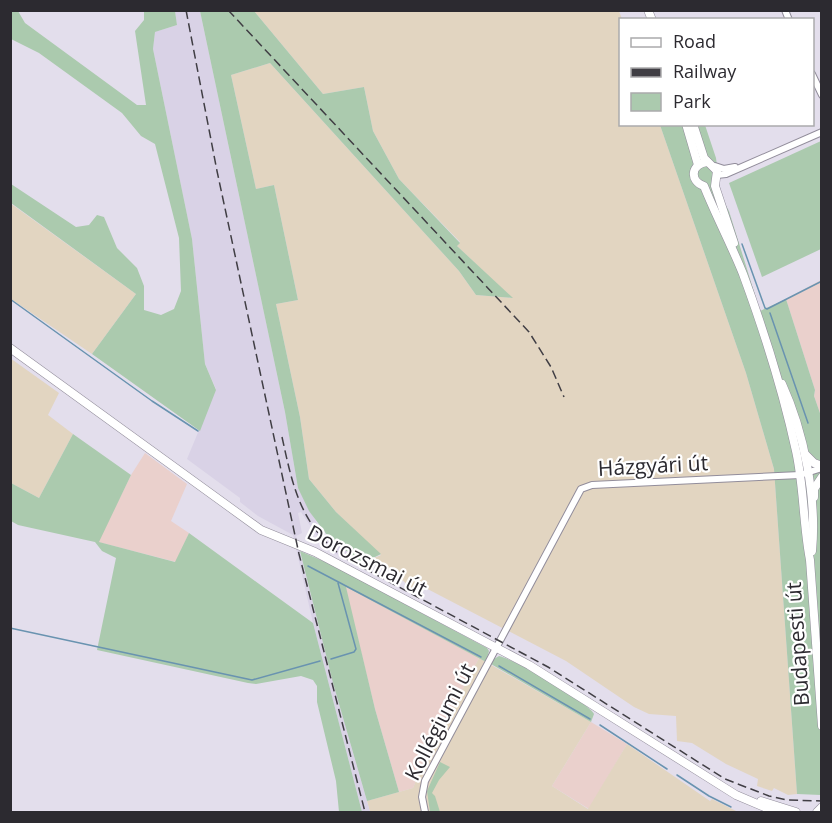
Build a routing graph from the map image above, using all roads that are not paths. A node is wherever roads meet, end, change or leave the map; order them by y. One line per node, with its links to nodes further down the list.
1 (814, 76): 2 (street)
2 (822, 94)
3 (687, 126): 7 (main road, Budapesti út)
4 (694, 126): 6 (main road)
5 (822, 132): 9 (street)
6 (706, 162): 7 (main road); 8 (main road)
7 (698, 165): 11 (main road, Budapesti út)
8 (715, 166): 9 (street); 10 (main road, Budapesti út)
9 (741, 166): 10 (street)
10 (716, 179): 11 (main road); 12 (main road, Budapesti út)
11 (704, 186): 12 (main road, Budapesti út)
12 (742, 272): 14 (main road, Budapesti út)
13 (10, 348): 21 (main road, Dorozsmai út)
14 (774, 366): 15 (main road, Budapesti út); 17 (main road, Budapesti út)
15 (804, 453): 16 (main road); 17 (main road, Budapesti út)
16 (822, 467): 17 (street)
17 (805, 475): 18 (street); 19 (main road, Budapesti út); 20 (main road, Budapesti út); 21 (street, Házgyári út)
18 (822, 476): 19 (main road)
19 (811, 510): 20 (main road, Budapesti út)
20 (810, 560): 22 (main road, Budapesti út)
21 (496, 648): 23 (main road, Dorozsmai út); 25 (street, Kollégiumi út)
22 (822, 726)
23 (720, 785): 26 (main road, Dorozsmai út); 27 (main road, Dorozsmai út)
24 (822, 807): 28 (main road)
25 (425, 813)
26 (776, 813)
27 (796, 813)
28 (817, 813)

